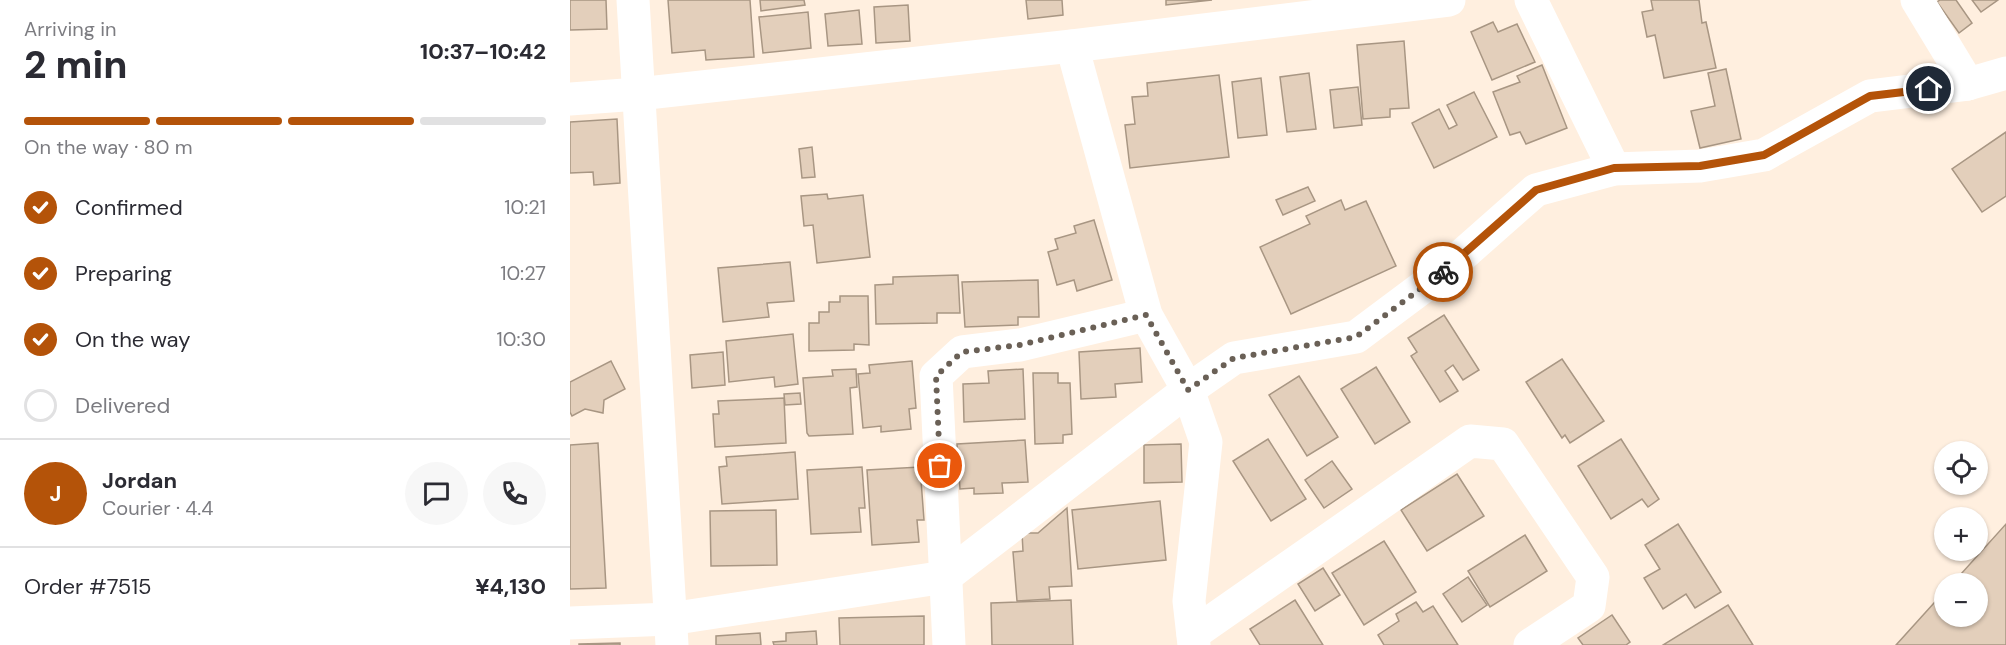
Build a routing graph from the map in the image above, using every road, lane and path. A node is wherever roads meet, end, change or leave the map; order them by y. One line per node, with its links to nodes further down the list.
1 (633, 0): 8 (street)
2 (1449, 0): 5 (street)
3 (1531, 0): 10 (street)
4 (1917, 0): 7 (street)
5 (1072, 46): 8 (street); 11 (street)
6 (2006, 73): 7 (street)
7 (1968, 84): 10 (street)
8 (638, 94): 9 (street); 15 (street)
9 (570, 99)
10 (1614, 168): 12 (street)
11 (1146, 315): 12 (street); 13 (street)
12 (1188, 390): 13 (street); 16 (street)
13 (945, 578): 15 (street); 17 (street)
14 (570, 622): 15 (street)
15 (671, 632)
16 (1194, 640): 18 (street)
17 (949, 645)
18 (1530, 645)

